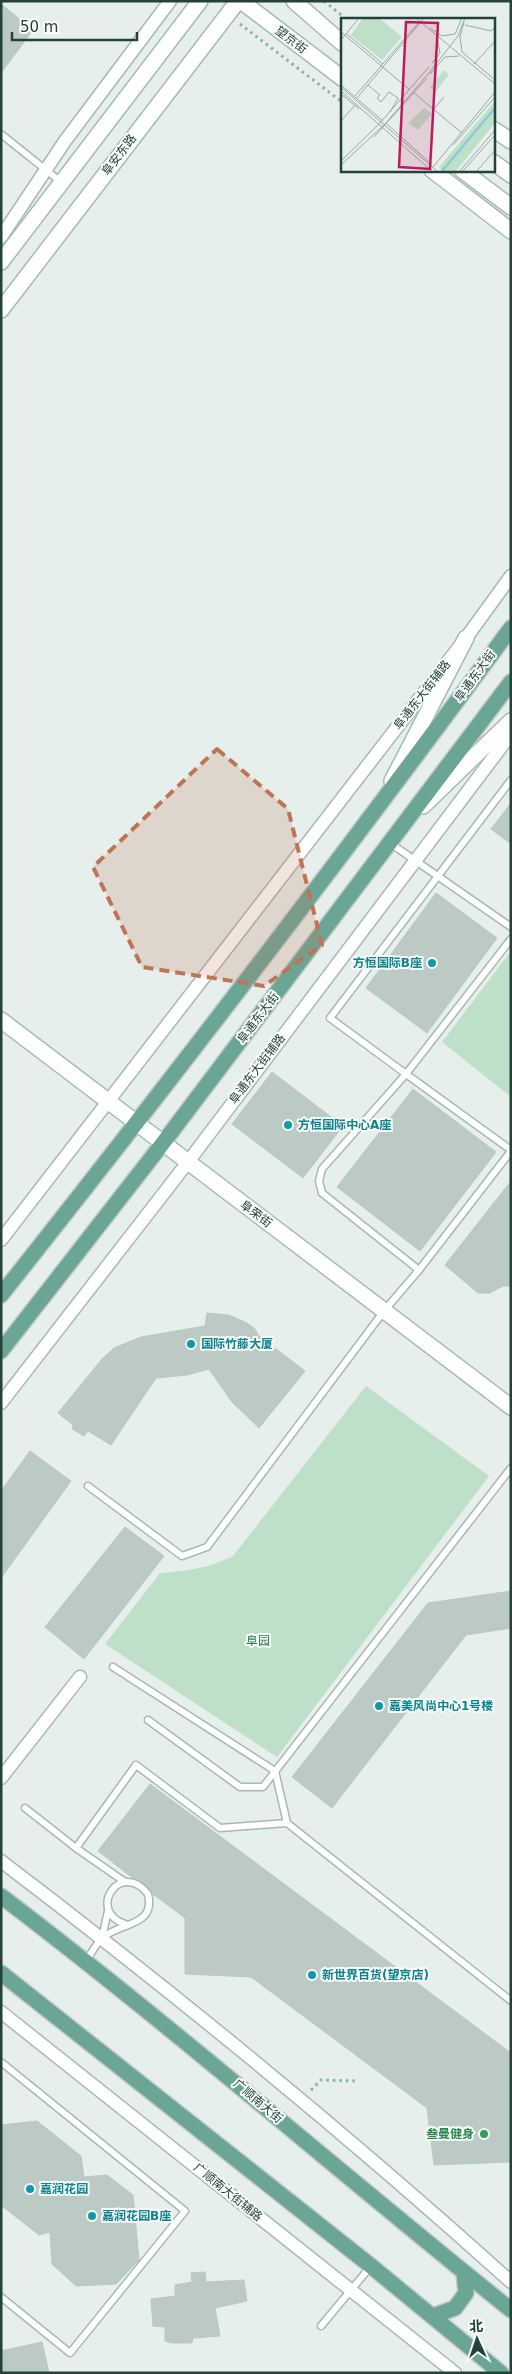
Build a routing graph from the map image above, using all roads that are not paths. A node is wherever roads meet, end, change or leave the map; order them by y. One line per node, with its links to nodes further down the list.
1 (170, 1): 11 (street)
2 (200, 1): 15 (street)
3 (239, 1): 6 (street, 望京街); 20 (street, 阜安东路)
4 (294, 1): 5 (street)
5 (341, 42)
6 (341, 77)
7 (494, 130): 9 (street)
8 (1, 134): 11 (lane)
9 (511, 141)
10 (494, 163): 14 (street)
11 (46, 170): 15 (lane); 18 (street)
12 (433, 171): 17 (street)
13 (463, 171): 16 (street)
14 (511, 175)
15 (62, 182): 19 (street)
16 (511, 207)
17 (511, 231)
18 (1, 237)
19 (1, 262)
20 (1, 310)
21 (511, 576): 23 (street, 阜通东大街辅路)
22 (511, 628): 28 (main road, 阜通东大街)
23 (466, 638): 28 (street); 37 (street, 阜通东大街辅路)
24 (511, 682): 29 (main road, 阜通东大街)
25 (511, 720): 29 (street)
26 (511, 734): 31 (street, 阜通东大街辅路)
27 (511, 780): 32 (lane)
28 (378, 808): 38 (main road, 阜通东大街)
29 (406, 823): 30 (main road, 阜通东大街)
30 (390, 843): 31 (lane); 39 (main road, 阜通东大街)
31 (415, 861): 32 (lane); 41 (street, 阜通东大街辅路)
32 (438, 876): 33 (lane); 36 (lane)
33 (511, 927)
34 (511, 939): 36 (lane)
35 (1, 1020): 37 (street, 阜荣街)
36 (406, 1074): 40 (lane); 43 (lane)
37 (108, 1101): 38 (street, 阜荣街); 42 (street, 阜通东大街辅路)
38 (138, 1124): 39 (street, 阜荣街); 44 (main road, 阜通东大街)
39 (163, 1143): 41 (street, 阜荣街); 46 (main road, 阜通东大街)
40 (511, 1150): 43 (lane)
41 (188, 1162): 45 (street, 阜荣街); 47 (street, 阜通东大街辅路)
42 (1, 1240)
43 (419, 1270): 45 (lane)
44 (1, 1295)
45 (384, 1311): 48 (street, 阜荣街); 50 (lane)
46 (1, 1351)
47 (1, 1403)
48 (511, 1407)
49 (511, 1468): 54 (lane)
50 (88, 1486)
51 (113, 1667): 54 (lane)
52 (80, 1677): 55 (street)
53 (148, 1720): 54 (lane)
54 (275, 1771): 57 (lane)
55 (1, 1778)
56 (25, 1808): 58 (lane)
57 (286, 1823): 58 (lane); 67 (lane)
58 (76, 1848): 60 (lane)
59 (1, 1861): 64 (street)
60 (125, 1882): 62 (lane); 63 (lane)
61 (1, 1896): 65 (main road, 广顺南大街)
62 (108, 1911): 63 (lane); 64 (lane)
63 (125, 1924): 64 (lane)
64 (102, 1938): 65 (lane); 72 (street)
65 (86, 1961): 71 (main road, 广顺南大街)
66 (1, 1973): 70 (main road)
67 (511, 2001)
68 (1, 2012): 73 (street, 广顺南大街辅路)
69 (1, 2062): 74 (lane)
70 (370, 2266): 73 (lane); 76 (main road)
71 (464, 2273): 75 (main road, 广顺南大街); 76 (main road)
72 (511, 2282)
73 (352, 2291): 77 (lane); 78 (street, 广顺南大街辅路)
74 (1, 2298)
75 (511, 2310)
76 (433, 2316): 79 (main road)
77 (321, 2326)
78 (455, 2373)
79 (501, 2373)

